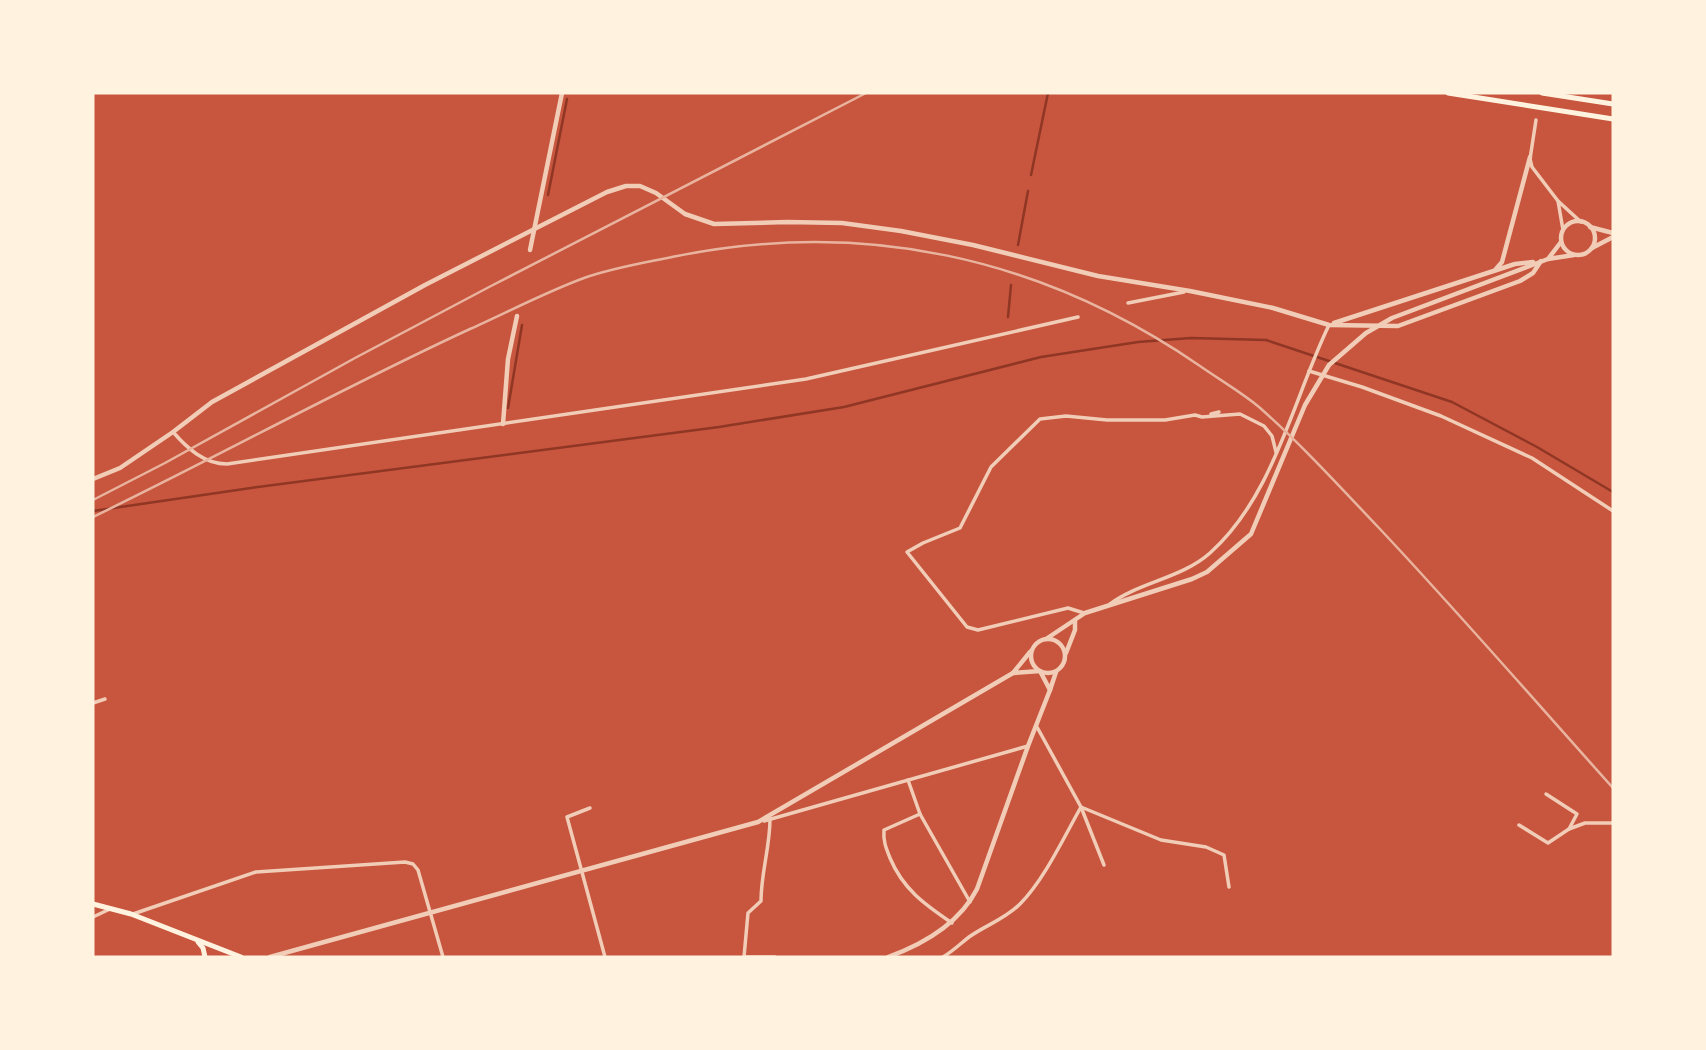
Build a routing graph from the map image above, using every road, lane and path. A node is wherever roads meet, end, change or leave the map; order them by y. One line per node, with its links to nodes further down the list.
1 (562, 93): 11 (street)
2 (1448, 93): 5 (main road)
3 (1542, 93): 4 (main road)
4 (1613, 104)
5 (1613, 119)
6 (1536, 120): 7 (street)
7 (1530, 157): 8 (street); 20 (street)
8 (1558, 201): 9 (street); 12 (street)
9 (1581, 222): 10 (street); 12 (street)
10 (1590, 227): 13 (street); 16 (street)
11 (534, 229): 15 (street); 21 (street); 32 (street)
12 (1563, 230): 14 (street)
13 (1613, 235): 16 (street)
14 (1561, 242): 17 (street); 18 (street)
15 (530, 250)
16 (1589, 251): 17 (street)
17 (1578, 255): 18 (street)
18 (1548, 259): 19 (street)
19 (1541, 261): 20 (street); 25 (street); 36 (street)
20 (1494, 271): 25 (street)
21 (1190, 291): 22 (street); 25 (street)
22 (1128, 303)
23 (517, 316): 31 (street)
24 (1078, 317): 31 (street)
25 (1329, 325): 26 (street)
26 (1309, 371): 27 (street); 35 (street)
27 (1304, 383): 28 (street); 33 (street)
28 (1295, 388)
29 (1219, 412): 30 (street)
30 (1202, 416): 33 (street); 37 (street)
31 (503, 424): 32 (street)
32 (173, 432): 34 (street)
33 (1276, 452): 36 (street)
34 (93, 479)
35 (1613, 511)
36 (1110, 604): 37 (street)
37 (1085, 613): 38 (street)
38 (1075, 621): 39 (street); 41 (street)
39 (1046, 639): 40 (street); 41 (street)
40 (1032, 649): 42 (street); 44 (street)
41 (1066, 654): 43 (street)
42 (1040, 671): 43 (street); 44 (street); 45 (street)
43 (1057, 671): 45 (street)
44 (1013, 673): 56 (street)
45 (1050, 690): 48 (street)
46 (105, 699): 47 (street)
47 (93, 703)
48 (1037, 727): 49 (street); 52 (street)
49 (1028, 746): 50 (street); 63 (street)
50 (908, 780): 54 (street); 55 (street)
51 (1546, 794): 59 (street)
52 (1081, 807): 60 (street); 62 (street); 79 (street)
53 (590, 808): 61 (street)
54 (920, 814): 63 (street); 69 (street)
55 (769, 819): 56 (street); 76 (street)
56 (758, 822): 61 (street)
57 (1613, 823): 59 (street)
58 (1519, 825): 59 (street)
59 (1569, 829)
60 (1104, 864)
61 (580, 871): 66 (street); 75 (street)
62 (1229, 887)
63 (970, 902): 69 (street)
64 (93, 904): 65 (main road)
65 (112, 909): 67 (main road); 68 (street)
66 (430, 912): 67 (street); 73 (street); 74 (street)
67 (131, 914): 70 (main road)
68 (93, 917)
69 (952, 923): 78 (street)
70 (196, 940): 71 (main road); 72 (main road)
71 (205, 957)
72 (241, 957)
73 (270, 957)
74 (443, 957)
75 (605, 957)
76 (743, 957): 77 (street)
77 (775, 957)
78 (888, 957)
79 (943, 957)

